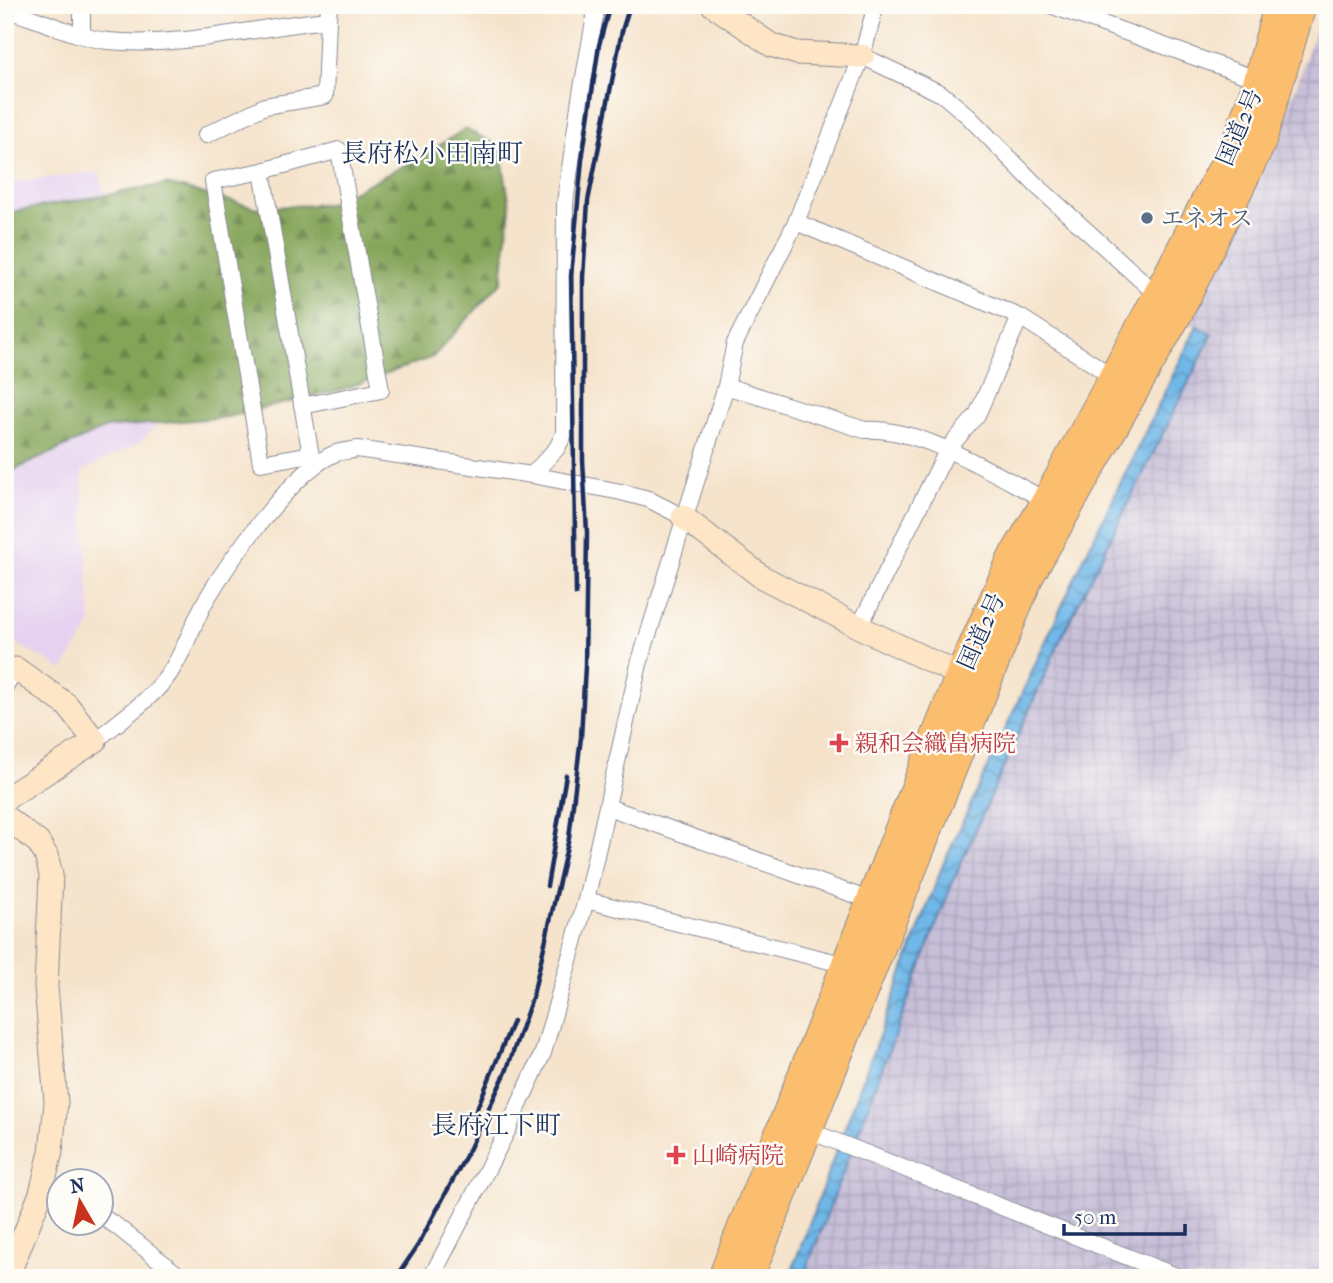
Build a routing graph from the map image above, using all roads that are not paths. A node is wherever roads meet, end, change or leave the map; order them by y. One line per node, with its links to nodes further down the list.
1 (82, 5): 10 (street)
2 (597, 5): 23 (street)
3 (713, 5): 11 (street)
4 (876, 5): 11 (street)
5 (1050, 5): 12 (street)
6 (1279, 5): 12 (highway, 国道2号)
7 (1301, 5): 16 (highway, 国道2号)
8 (5, 10): 10 (street)
9 (328, 13): 10 (street); 13 (street)
10 (82, 35)
11 (862, 56): 15 (street); 16 (street)
12 (1259, 80): 16 (highway, 国道2号)
13 (206, 135)
14 (262, 171): 20 (street); 20 (street); 22 (street)
15 (796, 222): 17 (street); 19 (street)
16 (1169, 303): 18 (highway, 国道2号); 28 (highway, 国道2号)
17 (1020, 317): 18 (street); 21 (street)
18 (1113, 379): 24 (highway, 国道2号)
19 (726, 386): 21 (street); 25 (street)
20 (302, 407): 22 (street)
21 (948, 449): 24 (street); 26 (street)
22 (312, 461): 23 (street); 29 (street)
23 (532, 475): 25 (street)
24 (1047, 501): 28 (highway, 国道2号)
25 (683, 517): 26 (street); 31 (street)
26 (859, 627): 28 (street)
27 (9, 673): 29 (street)
28 (972, 681): 34 (highway, 国道2号); 36 (highway, 国道2号)
29 (95, 741): 30 (street)
30 (5, 799)
31 (608, 807): 33 (street); 34 (street)
32 (5, 817): 37 (street)
33 (586, 901): 35 (street); 42 (street)
34 (872, 901): 35 (highway, 国道2号)
35 (846, 965): 43 (highway, 国道2号)
36 (820, 1135): 44 (highway, 国道2号); 45 (street)
37 (51, 1168)
38 (46, 1203): 41 (street)
39 (116, 1225): 40 (street)
40 (177, 1276)
41 (6, 1278)
42 (431, 1278)
43 (723, 1278)
44 (748, 1278)
45 (1181, 1278)

